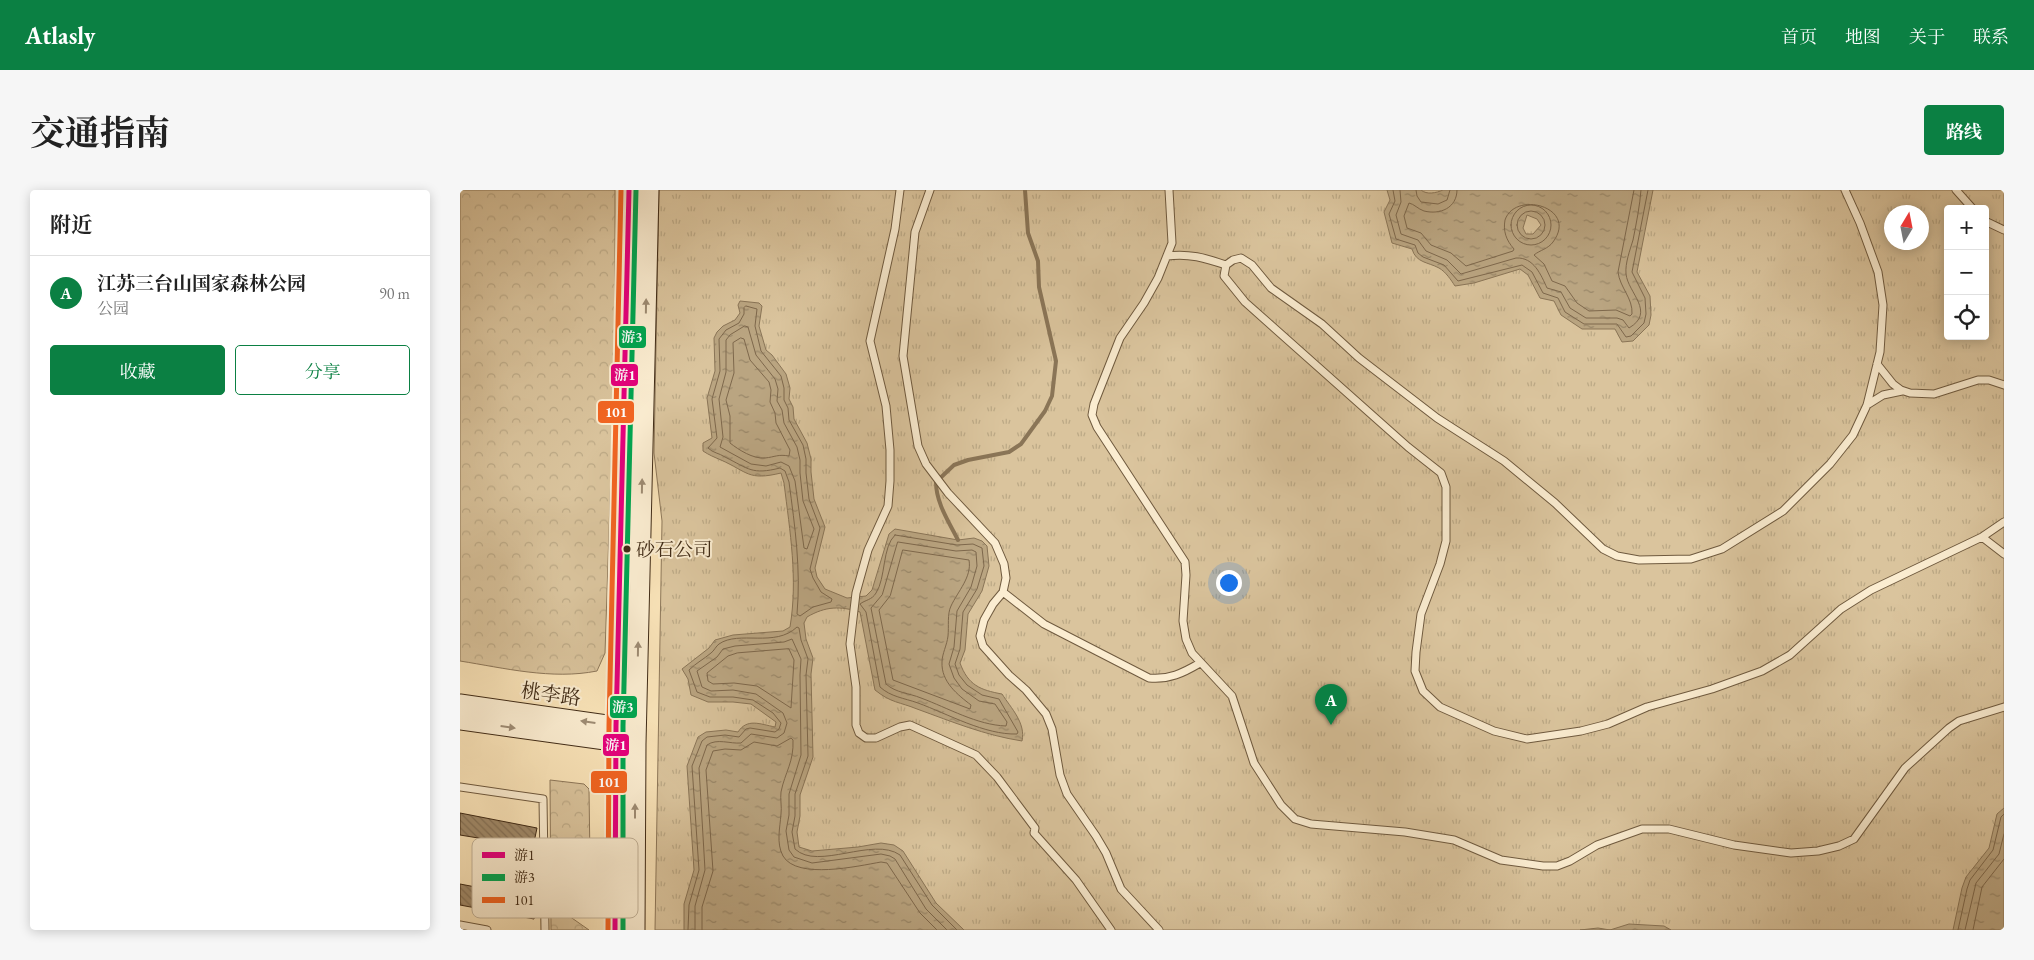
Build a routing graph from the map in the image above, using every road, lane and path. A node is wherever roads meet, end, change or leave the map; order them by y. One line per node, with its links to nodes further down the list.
1 (629, 190): 25 (main road)
2 (649, 190): 26 (main road, one-way to 2)
3 (900, 190): 33 (lane)
4 (930, 190): 20 (lane)
5 (1169, 190): 11 (lane)
6 (1845, 190): 13 (lane)
7 (1956, 190): 8 (lane)
8 (1969, 205)
9 (1989, 223): 10 (lane)
10 (2004, 230)
11 (1167, 256): 12 (lane); 21 (lane)
12 (1226, 265): 16 (lane); 18 (lane)
13 (1877, 364): 15 (lane); 16 (lane)
14 (2004, 385): 15 (lane)
15 (1904, 391): 16 (lane)
16 (1867, 406)
17 (2004, 522): 18 (lane)
18 (1982, 537): 19 (lane)
19 (2004, 554)
20 (1002, 592): 21 (lane); 34 (lane)
21 (1200, 663): 23 (lane)
22 (460, 704): 25 (main road, 桃李路, one-way to 22)
23 (2004, 707)
24 (460, 720): 25 (main road, 桃李路, one-way to 25)
25 (616, 734): 26 (main road, 桃李路); 29 (main road)
26 (636, 736): 30 (main road, one-way to 26)
27 (460, 787): 28 (lane)
28 (544, 838)
29 (616, 838)
30 (635, 838)
31 (460, 925): 32 (lane)
32 (487, 930)
33 (1111, 930)
34 (1159, 930)

